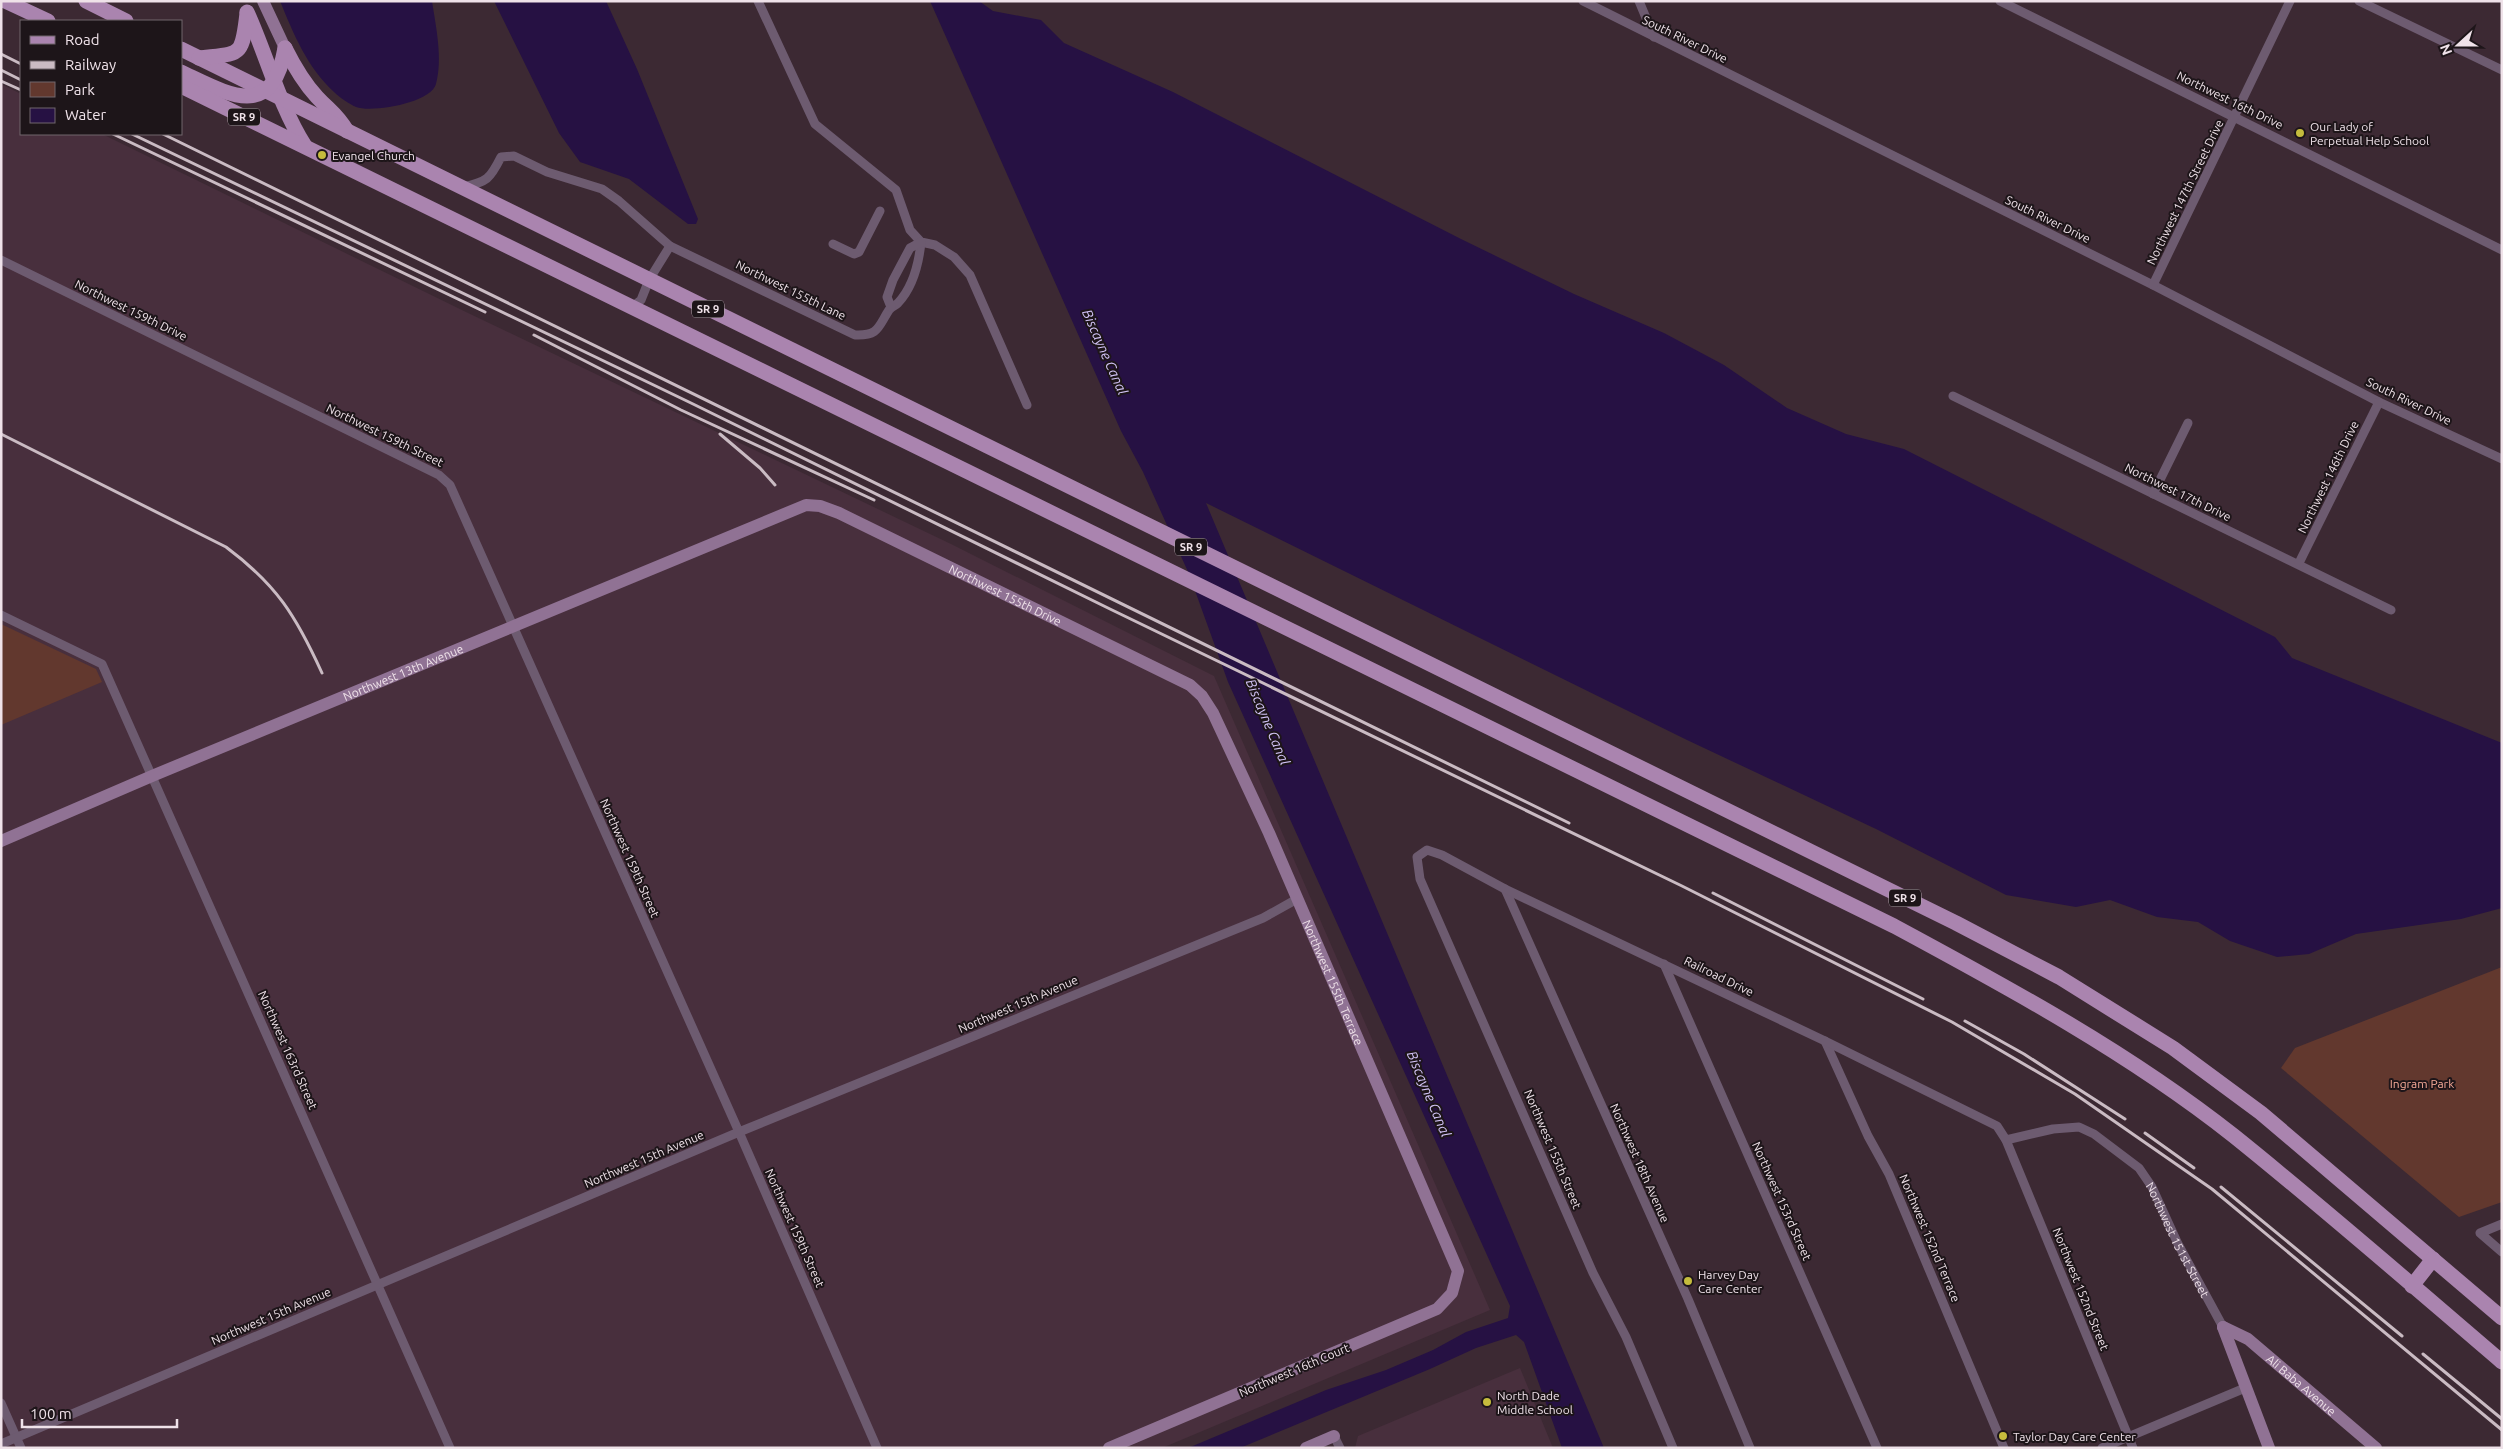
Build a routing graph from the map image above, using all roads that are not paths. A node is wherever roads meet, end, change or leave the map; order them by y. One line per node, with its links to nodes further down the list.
1 (5, 1): 11 (main road)
2 (86, 1): 12 (main road)
3 (264, 1): 14 (street)
4 (758, 1): 27 (street)
5 (1583, 1): 13 (street, South River Drive)
6 (1639, 1): 13 (street)
7 (2000, 1): 22 (street, Northwest 16th Drive)
8 (2290, 1): 22 (street, Northwest 147th Street Drive)
9 (2359, 1): 17 (street)
10 (245, 7): 16 (main road); 20 (main road)
11 (46, 20)
12 (124, 20)
13 (1654, 37): 33 (street, South River Drive)
14 (285, 48): 20 (main road); 23 (main road)
15 (182, 50): 16 (main road, SR 9)
16 (198, 58): 20 (main road, SR 9)
17 (2502, 70)
18 (182, 72): 20 (main road)
19 (182, 86): 24 (main road, SR 9)
20 (270, 86): 21 (main road)
21 (281, 100): 23 (main road, SR 9); 24 (main road)
22 (2236, 117): 30 (street, Northwest 16th Drive); 33 (street, Northwest 147th Street Drive)
23 (347, 131): 25 (main road, SR 9)
24 (306, 147): 34 (main road, SR 9)
25 (461, 187): 29 (street, Northwest 155th Lane); 32 (main road, SR 9)
26 (880, 211): 28 (street)
27 (921, 242): 35 (street, Northwest 155th Lane); 35 (street, Northwest 155th Lane); 39 (street)
28 (833, 244)
29 (670, 246): 32 (street); 35 (street, Northwest 155th Lane)
30 (2502, 250)
31 (1, 260): 36 (street, Northwest 159th Drive)
32 (649, 280): 34 (street); 60 (main road, SR 9)
33 (2153, 285): 38 (street, South River Drive)
34 (632, 307): 63 (main road, SR 9)
35 (890, 307)
36 (250, 382): 47 (street, Northwest 159th Street)
37 (1952, 396): 42 (street, Northwest 17th Drive)
38 (2379, 402): 41 (street, South River Drive); 44 (street, Northwest 146th Drive)
39 (1026, 405)
40 (2188, 423): 42 (street)
41 (2502, 459)
42 (2153, 494): 44 (street, Northwest 17th Drive)
43 (806, 505): 47 (street, Northwest 13th Avenue); 48 (street, Northwest 155th Drive)
44 (2299, 563): 45 (street, Northwest 17th Drive)
45 (2391, 610)
46 (1, 615): 49 (street, Northwest 163rd Street)
47 (513, 627): 49 (street, Northwest 13th Avenue); 56 (street, Northwest 159th Street)
48 (1202, 696): 53 (street, Northwest 155th Terrace)
49 (152, 776): 50 (street, Northwest 13th Avenue); 62 (street, Northwest 163rd Street)
50 (1, 841)
51 (1417, 857): 52 (street, Railroad Drive); 78 (street, Northwest 155th Street)
52 (1505, 889): 54 (street, Railroad Drive); 79 (street, Northwest 18th Avenue)
53 (1298, 898): 56 (street, Northwest 15th Avenue); 61 (street, Northwest 155th Terrace)
54 (1664, 964): 55 (street, Railroad Drive); 80 (street, Northwest 153rd Street)
55 (1825, 1041): 57 (street, Railroad Drive); 81 (street, Northwest 152nd Terrace)
56 (739, 1132): 62 (street, Northwest 15th Avenue); 75 (street, Northwest 159th Street)
57 (2006, 1140): 65 (street, Northwest 151st Street); 69 (street, Northwest 152nd Street)
58 (2502, 1224): 59 (street)
59 (2502, 1252)
60 (2433, 1259): 63 (main road); 64 (main road, SR 9)
61 (1458, 1271): 76 (street, Northwest 16th Court)
62 (379, 1284): 70 (street, Northwest 15th Avenue); 74 (street, Northwest 163rd Street)
63 (2412, 1286): 66 (main road, SR 9)
64 (2502, 1318)
65 (2223, 1327): 67 (street, Northwest 151st Street); 85 (street, Ali Baba Avenue)
66 (2502, 1362)
67 (2245, 1388): 69 (street); 84 (street, Northwest 151st Street)
68 (1, 1404): 70 (street)
69 (2128, 1436): 82 (street); 83 (street, Northwest 152nd Street)
70 (16, 1438): 72 (street, Northwest 15th Avenue); 73 (street)
71 (1337, 1442): 77 (street)
72 (1, 1444)
73 (20, 1448)
74 (450, 1448)
75 (877, 1448)
76 (1109, 1448)
77 (1306, 1448)
78 (1672, 1448)
79 (1750, 1448)
80 (1877, 1448)
81 (2004, 1448)
82 (2102, 1448)
83 (2133, 1448)
84 (2269, 1448)
85 (2376, 1448)

